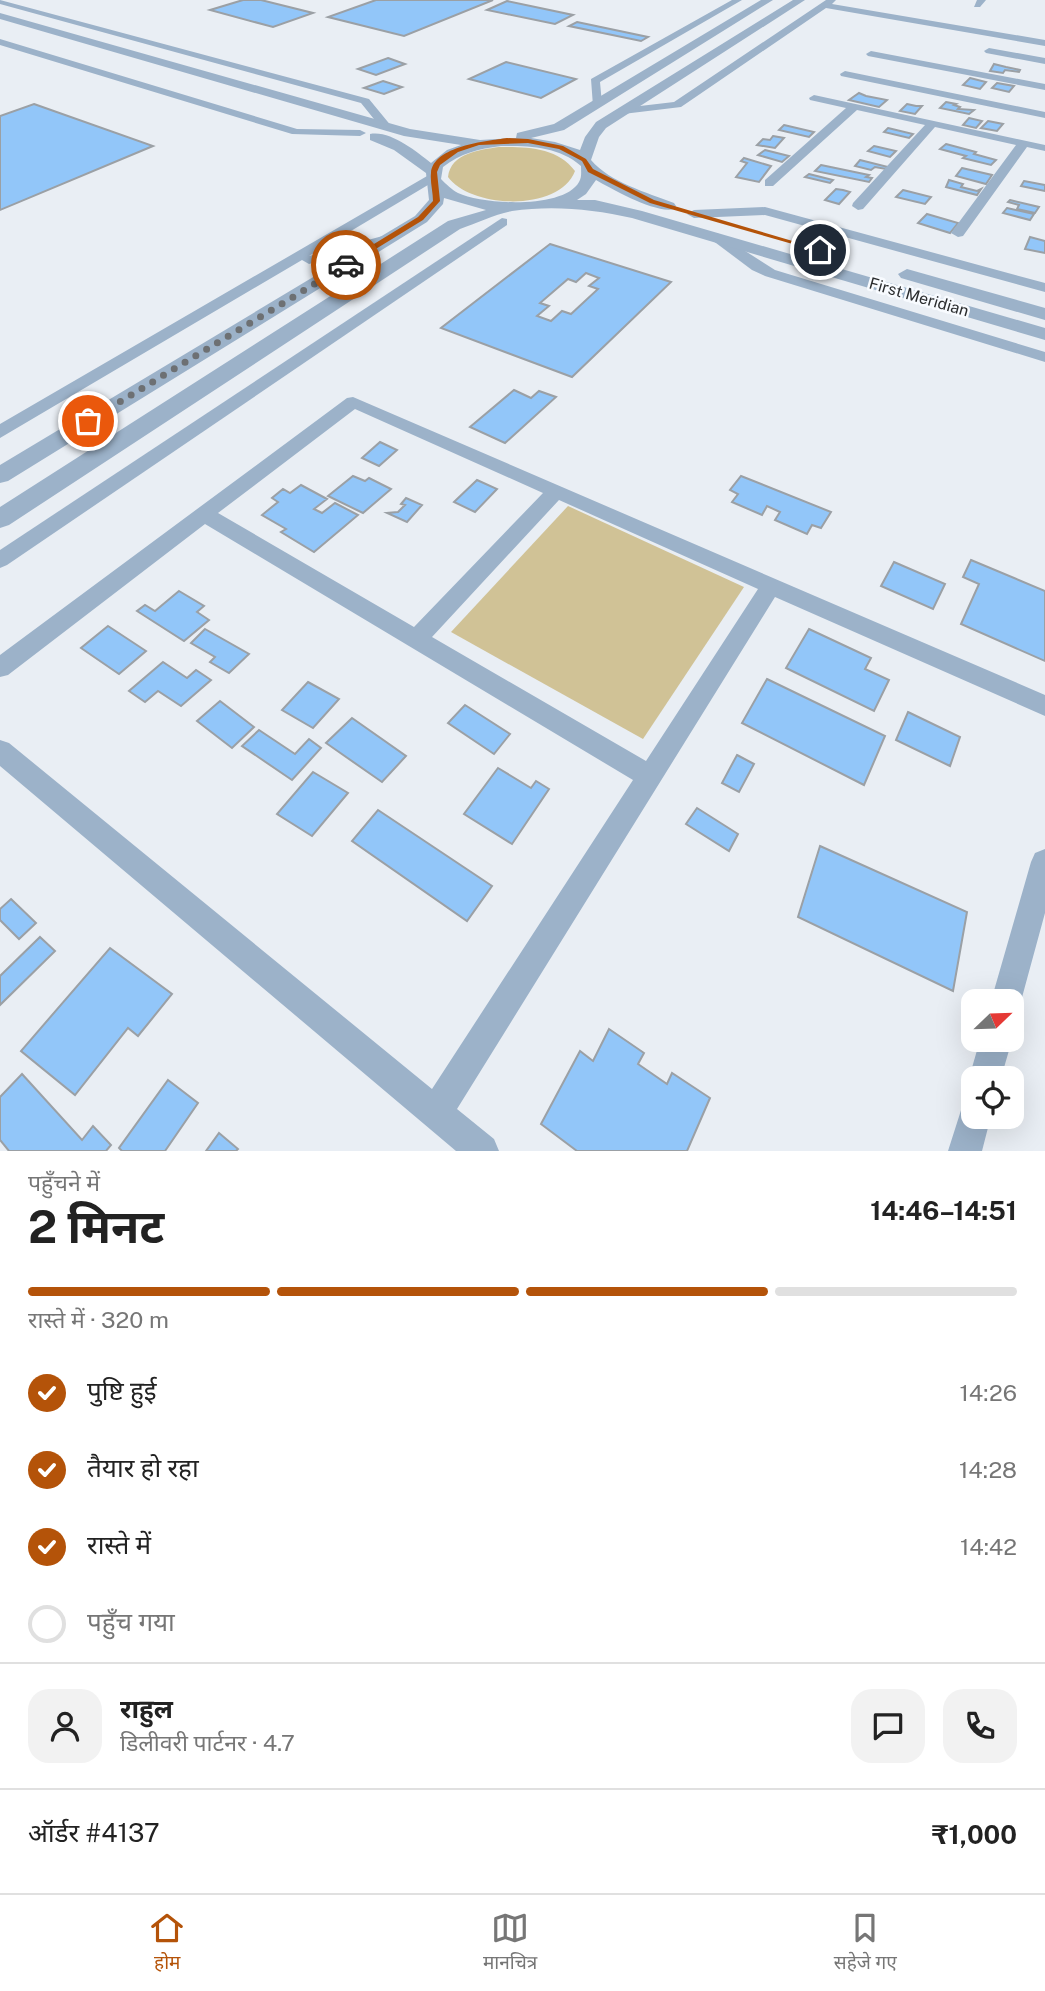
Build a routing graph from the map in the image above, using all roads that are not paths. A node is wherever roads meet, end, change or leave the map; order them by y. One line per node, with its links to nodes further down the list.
1 (716, 0): 5 (street)
2 (768, 0): 17 (street)
3 (800, 0): 19 (street)
4 (0, 1): 22 (street)
5 (735, 2): 17 (street)
6 (828, 2): 10 (street); 19 (street)
7 (0, 16): 22 (street)
8 (0, 28): 23 (street)
9 (0, 42): 23 (street)
10 (1045, 43)
11 (989, 51): 13 (street)
12 (871, 54): 15 (street)
13 (1045, 61)
14 (845, 74): 20 (street)
15 (1045, 87)
16 (814, 98): 18 (street)
17 (597, 104): 24 (street)
18 (854, 107): 21 (street); 30 (street)
19 (623, 111): 28 (street)
20 (1045, 115)
21 (933, 123): 25 (street); 32 (street)
22 (386, 127): 26 (street)
23 (360, 133): 29 (street)
24 (507, 140): 26 (street); 28 (street)
25 (1024, 143): 27 (street); 35 (street)
26 (478, 144): 29 (street)
27 (1045, 148)
28 (587, 165): 31 (street); 33 (street)
29 (434, 176): 34 (street); 37 (street); 40 (street)
30 (769, 183)
31 (549, 204): 34 (street); 36 (street, First Meridian)
32 (858, 206)
33 (694, 214): 38 (street); 42 (street)
34 (508, 215): 39 (street); 43 (street)
35 (958, 233)
36 (717, 237): 45 (street, First Meridian); 46 (street)
37 (390, 238): 40 (street); 48 (street)
38 (824, 251)
39 (395, 262): 43 (street); 51 (street)
40 (283, 266): 47 (street)
41 (889, 269): 44 (street, First Meridian)
42 (1045, 288)
43 (398, 292): 52 (street)
44 (1045, 314)
45 (1045, 334)
46 (1045, 358)
47 (0, 432)
48 (0, 475)
49 (556, 491): 50 (street); 53 (street); 54 (street)
50 (204, 513): 54 (street); 55 (street)
51 (0, 519)
52 (0, 560)
53 (771, 586): 56 (street); 58 (street)
54 (416, 639): 58 (street)
55 (0, 668)
56 (1045, 706)
57 (0, 751): 61 (street)
58 (650, 777): 61 (street)
59 (1045, 862): 60 (street)
60 (1009, 989)
61 (436, 1113): 63 (street)
62 (971, 1129): 64 (street)
63 (482, 1151)
64 (965, 1151)

